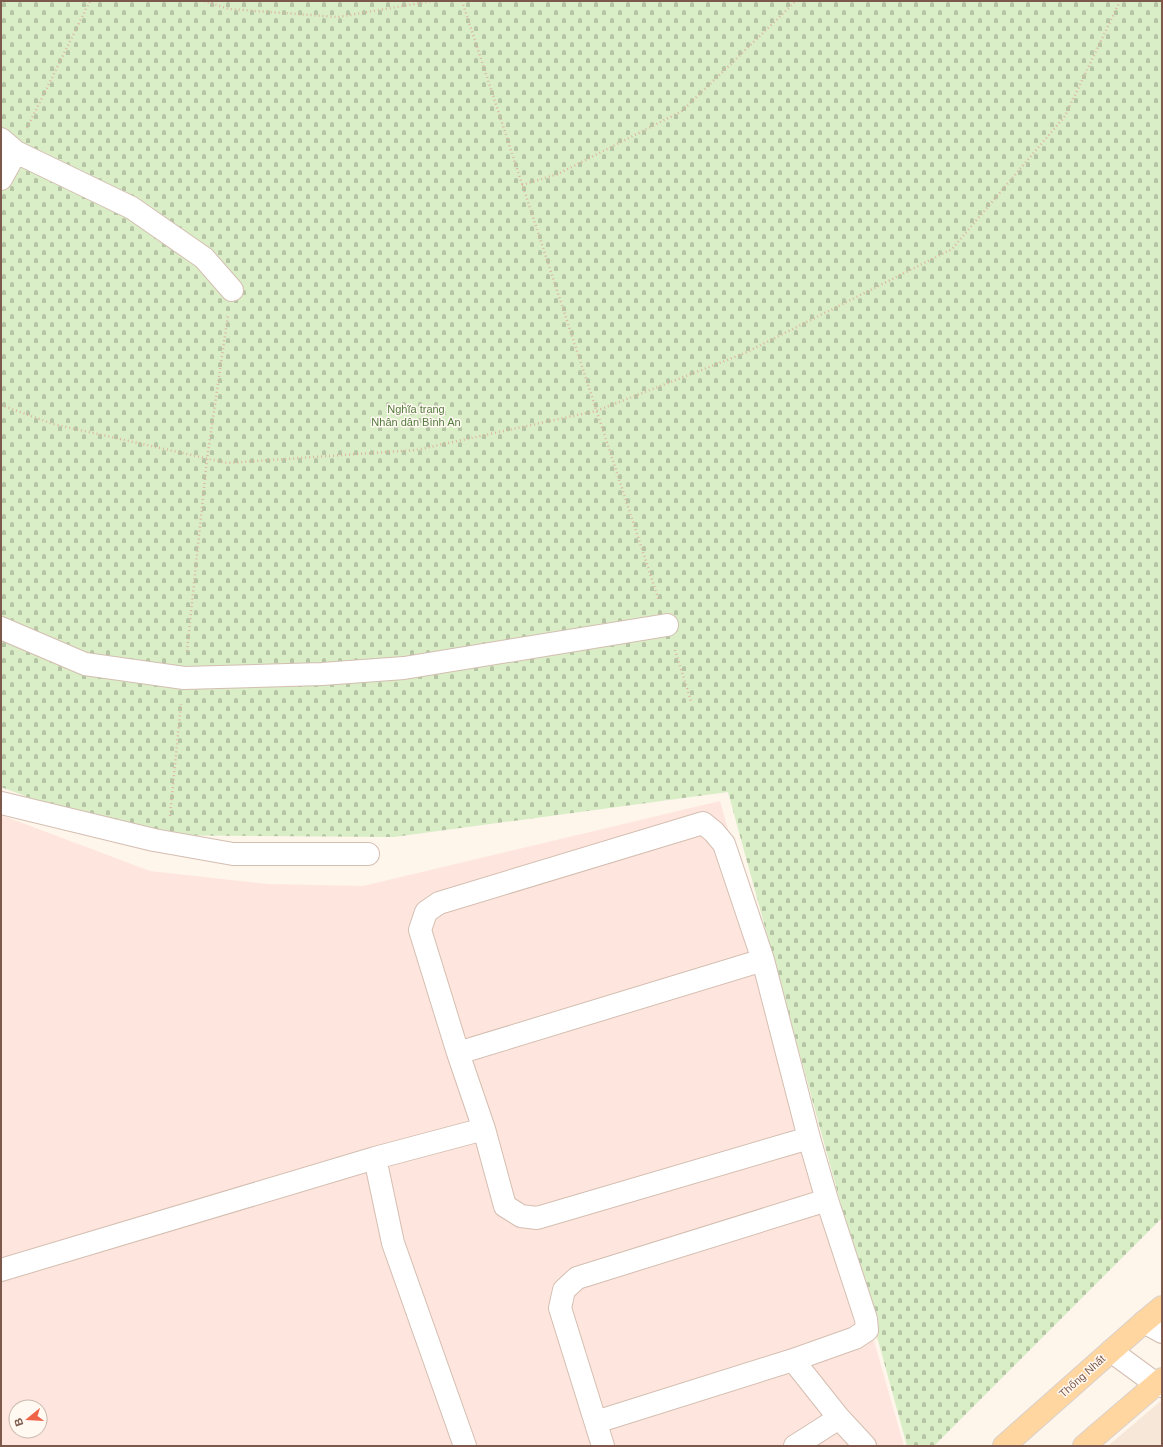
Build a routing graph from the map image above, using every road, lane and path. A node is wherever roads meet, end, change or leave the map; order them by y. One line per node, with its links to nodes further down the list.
1 (90, 1): 7 (path)
2 (204, 1): 3 (path)
3 (432, 1)
4 (462, 1): 9 (path)
5 (796, 1): 9 (path)
6 (1120, 1): 12 (path)
7 (8, 146): 8 (street); 10 (street)
8 (1, 179)
9 (522, 186): 12 (path)
10 (232, 290): 13 (path)
11 (1, 405): 13 (path)
12 (596, 411): 13 (path); 14 (path)
13 (207, 459): 16 (path)
14 (667, 625): 16 (street); 17 (path)
15 (1, 628): 16 (street)
16 (184, 678): 19 (path)
17 (692, 701)
18 (1, 803): 20 (street)
19 (170, 817)
20 (368, 854)
21 (763, 960): 22 (street); 22 (street); 24 (street)
22 (458, 1053): 23 (street)
23 (484, 1128): 24 (street); 25 (street)
24 (809, 1138): 26 (street)
25 (375, 1158): 27 (street); 35 (street)
26 (827, 1200): 31 (street); 34 (street)
27 (1, 1270)
28 (1162, 1307): 29 (main road, Thống Nhất)
29 (1153, 1327): 30 (main road, Thống Nhất)
30 (1110, 1351): 32 (street); 39 (main road, Thống Nhất)
31 (794, 1360): 33 (street); 34 (street)
32 (1160, 1383): 40 (main road)
33 (839, 1418): 37 (street); 38 (street)
34 (596, 1422): 36 (street)
35 (465, 1446)
36 (604, 1446)
37 (795, 1446)
38 (865, 1446)
39 (1004, 1446)
40 (1084, 1446)

